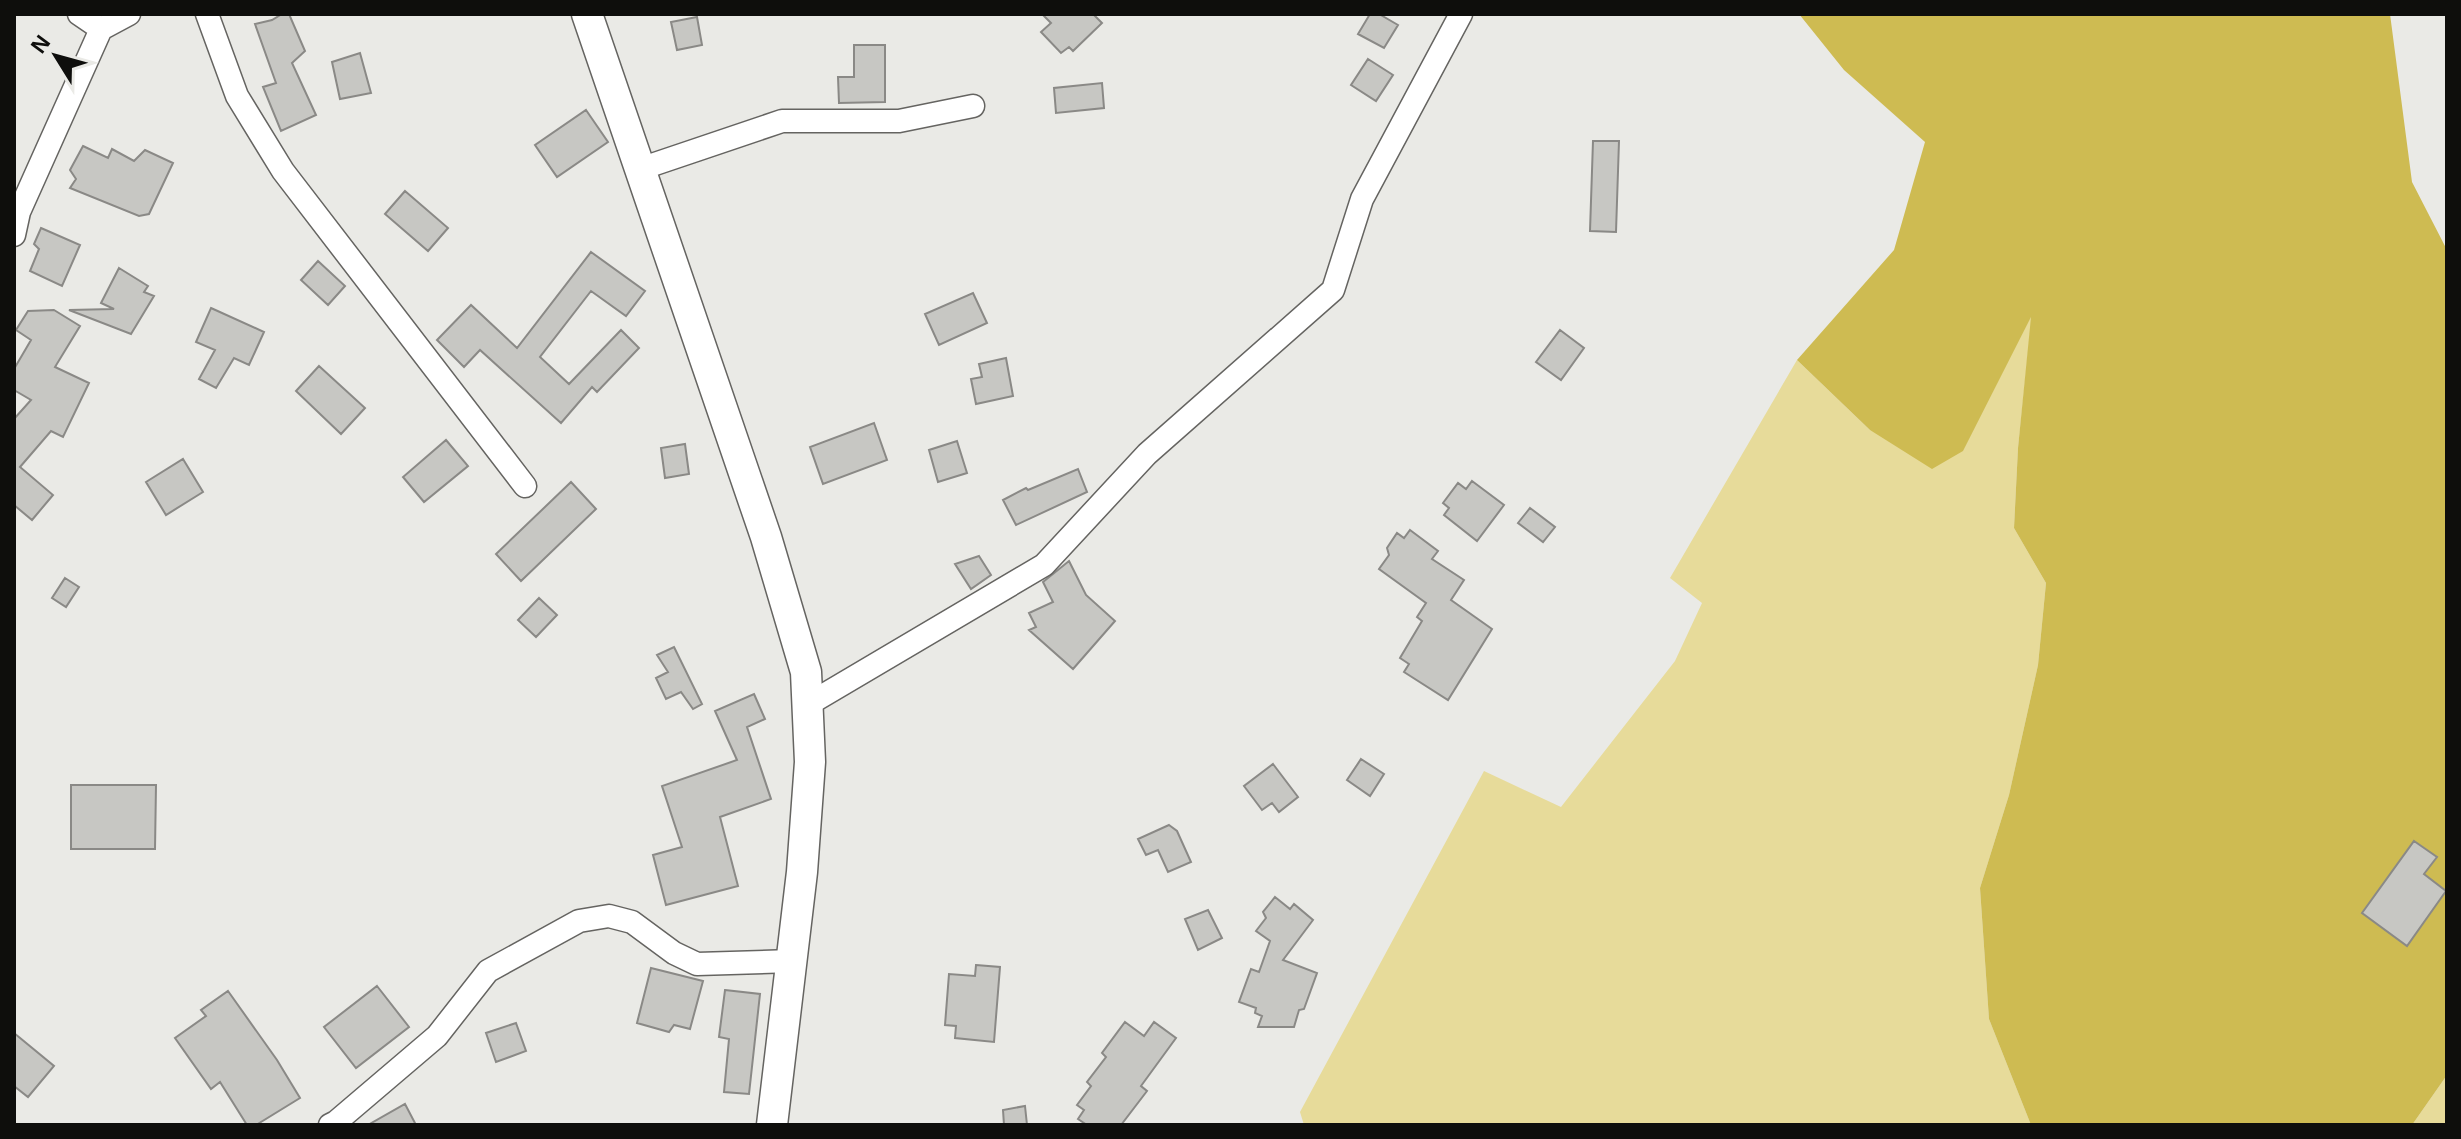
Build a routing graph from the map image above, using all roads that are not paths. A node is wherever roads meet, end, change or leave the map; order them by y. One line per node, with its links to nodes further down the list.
1 (79, 14): 6 (street)
2 (129, 14): 6 (street)
3 (207, 14): 10 (street)
4 (587, 14): 8 (street)
5 (1461, 14): 11 (street)
6 (101, 29): 9 (street)
7 (973, 106): 8 (street)
8 (640, 169): 11 (street)
9 (14, 235)
10 (525, 486)
11 (807, 705): 12 (street)
12 (792, 961): 13 (street); 14 (street)
13 (330, 1125)
14 (772, 1125)

